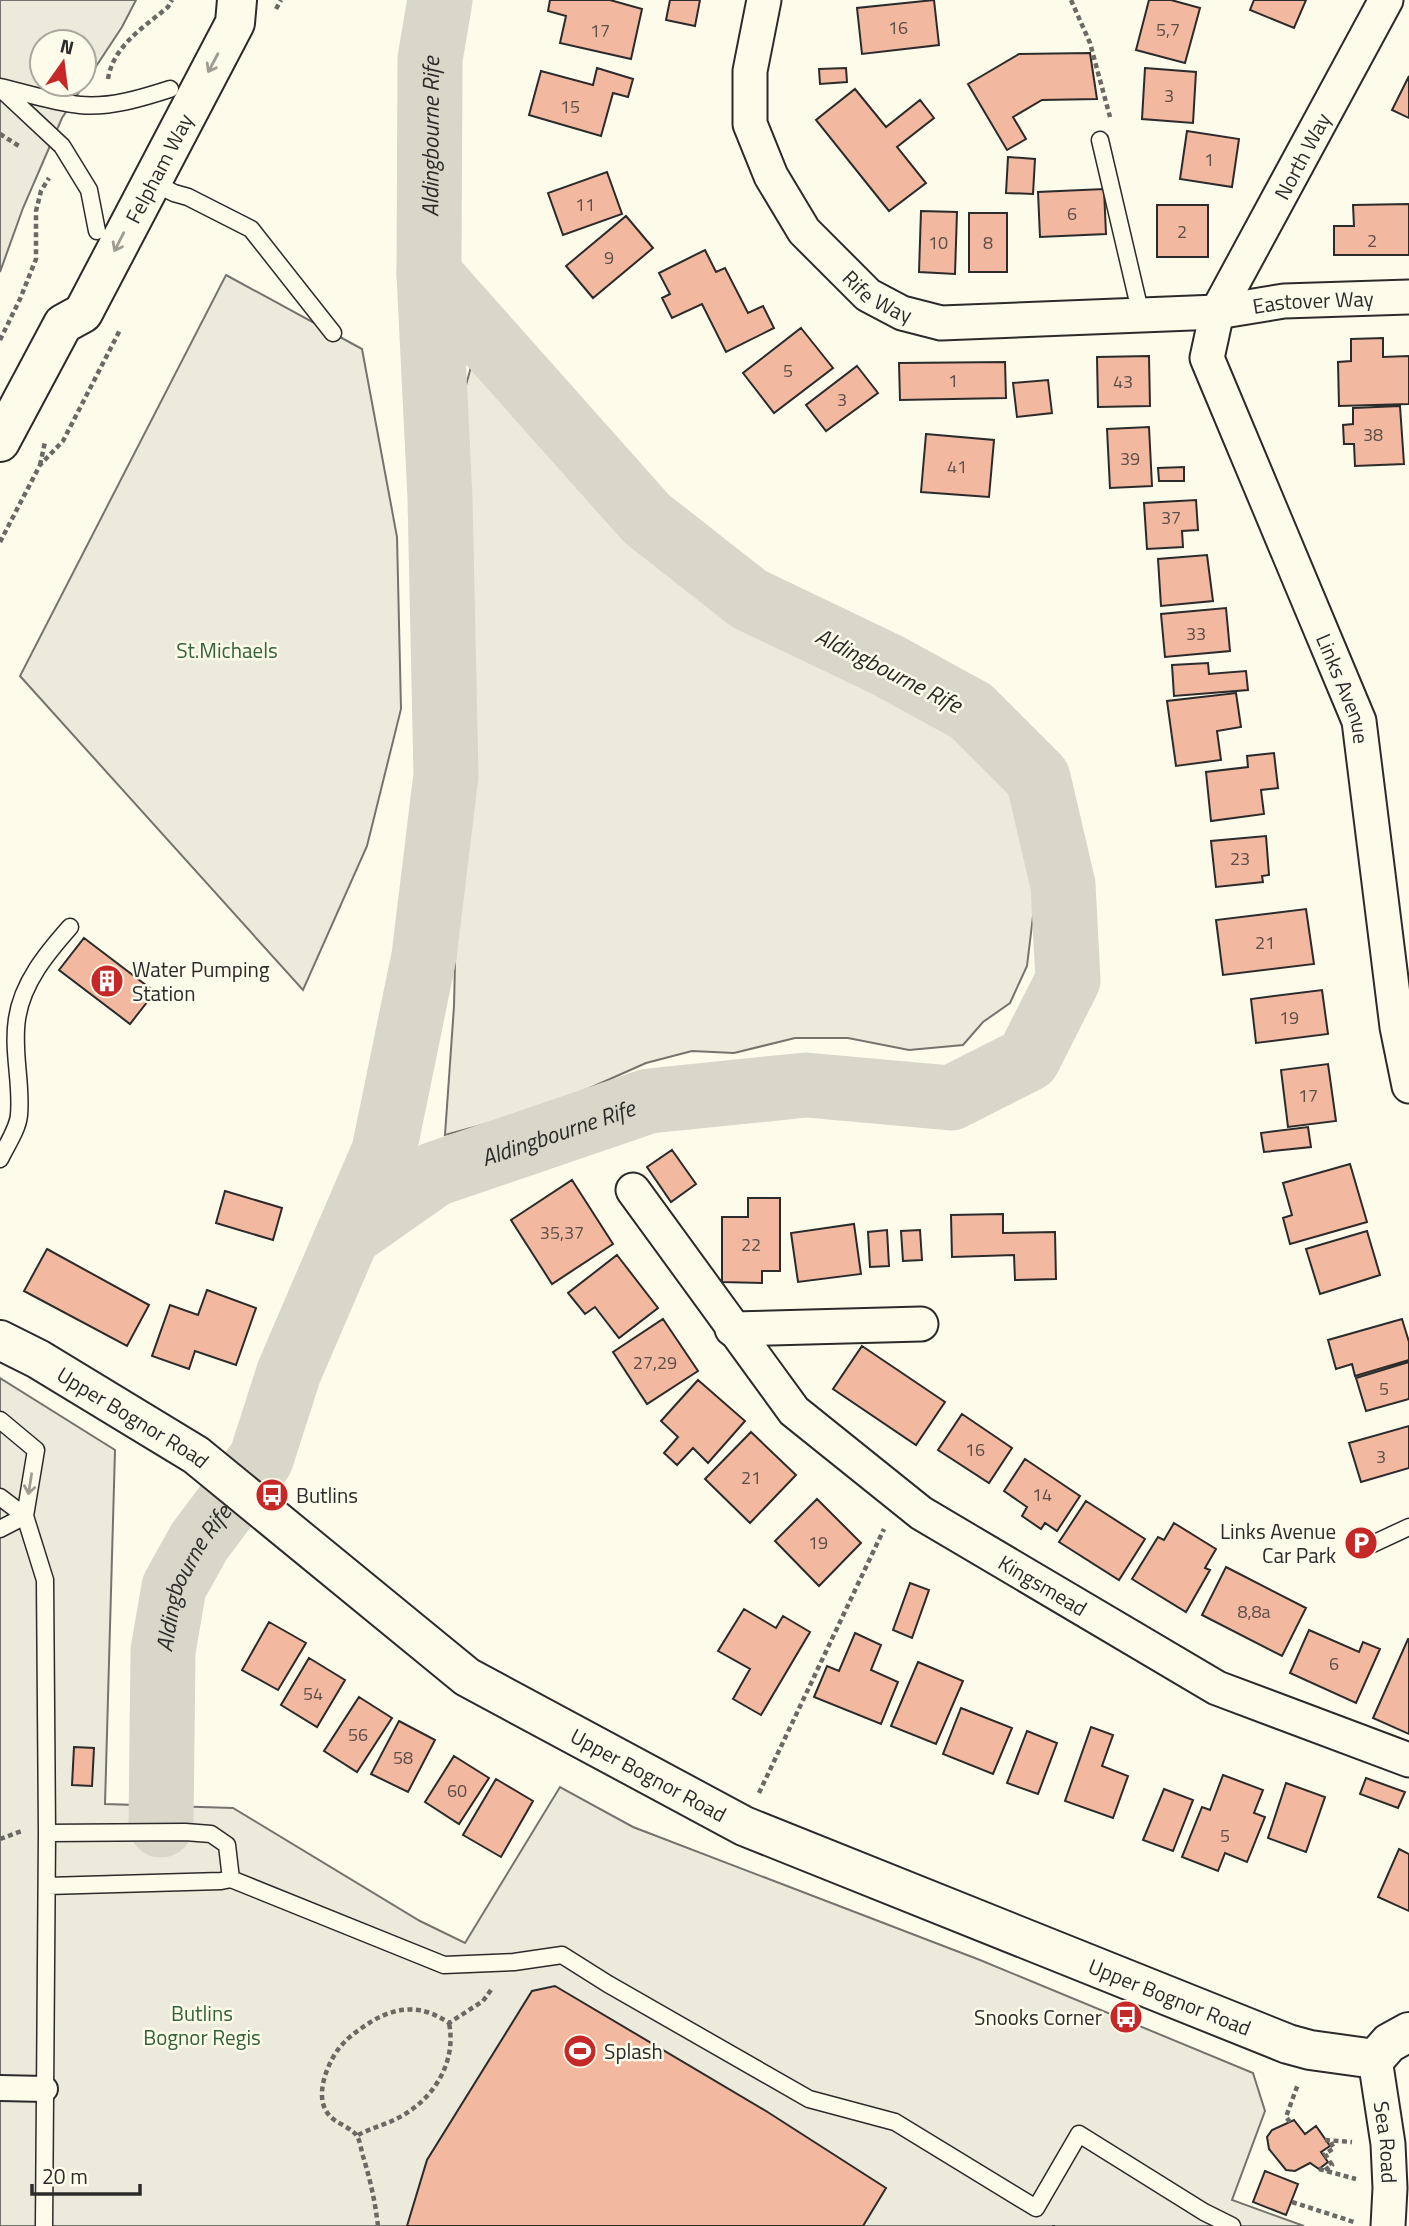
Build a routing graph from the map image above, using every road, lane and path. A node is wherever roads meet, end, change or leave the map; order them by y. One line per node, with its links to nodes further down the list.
1 (172, 0): 6 (path)
2 (222, 0): 8 (street, Felpham Way)
3 (237, 0): 11 (street, Felpham Way, one-way to 11)
4 (764, 0): 15 (street, Rife Way)
5 (1386, 0): 14 (street, North Way)
6 (107, 86)
7 (0, 88): 8 (lane); 12 (lane)
8 (170, 89): 12 (street, Felpham Way)
9 (1100, 140): 15 (lane)
10 (54, 171): 18 (path)
11 (150, 181): 16 (street, Felpham Way, one-way to 16); 17 (lane)
12 (97, 231): 16 (street, Felpham Way)
13 (1409, 297): 14 (street, Eastover Way)
14 (1217, 312): 15 (street, Rife Way); 23 (street, Links Avenue)
15 (1140, 315)
16 (63, 324): 19 (street, Felpham Way)
17 (333, 333)
18 (0, 340)
19 (0, 442)
20 (40, 465): 21 (path)
21 (0, 542)
22 (70, 927): 24 (lane)
23 (1409, 1086)
24 (0, 1159)
25 (633, 1190): 27 (street, Kingsmead)
26 (921, 1324): 27 (street)
27 (732, 1329): 30 (street, Kingsmead)
28 (0, 1340): 44 (street, Upper Bognor Road)
29 (0, 1420): 32 (lane, one-way to 32)
30 (900, 1496): 36 (street, Kingsmead); 37 (path)
31 (0, 1497): 32 (lane)
32 (25, 1516): 34 (lane); 38 (lane)
33 (1409, 1527): 35 (lane)
34 (0, 1529)
35 (1364, 1548)
36 (1409, 1759)
37 (757, 1799)
38 (47, 1833): 39 (lane); 40 (lane)
39 (231, 1879): 40 (lane); 41 (lane)
40 (47, 1886): 46 (lane)
41 (514, 1962): 42 (path); 53 (lane)
42 (449, 2023): 47 (path); 47 (path)
43 (1409, 2032): 44 (street)
44 (1375, 2059): 55 (street, Sea Road)
45 (0, 2088): 46 (street)
46 (45, 2089): 51 (lane)
47 (358, 2136): 52 (path)
48 (1329, 2140): 49 (path)
49 (1324, 2170)
50 (1292, 2202): 54 (path)
51 (44, 2226)
52 (378, 2226)
53 (1232, 2226)
54 (1364, 2226)
55 (1388, 2226)

